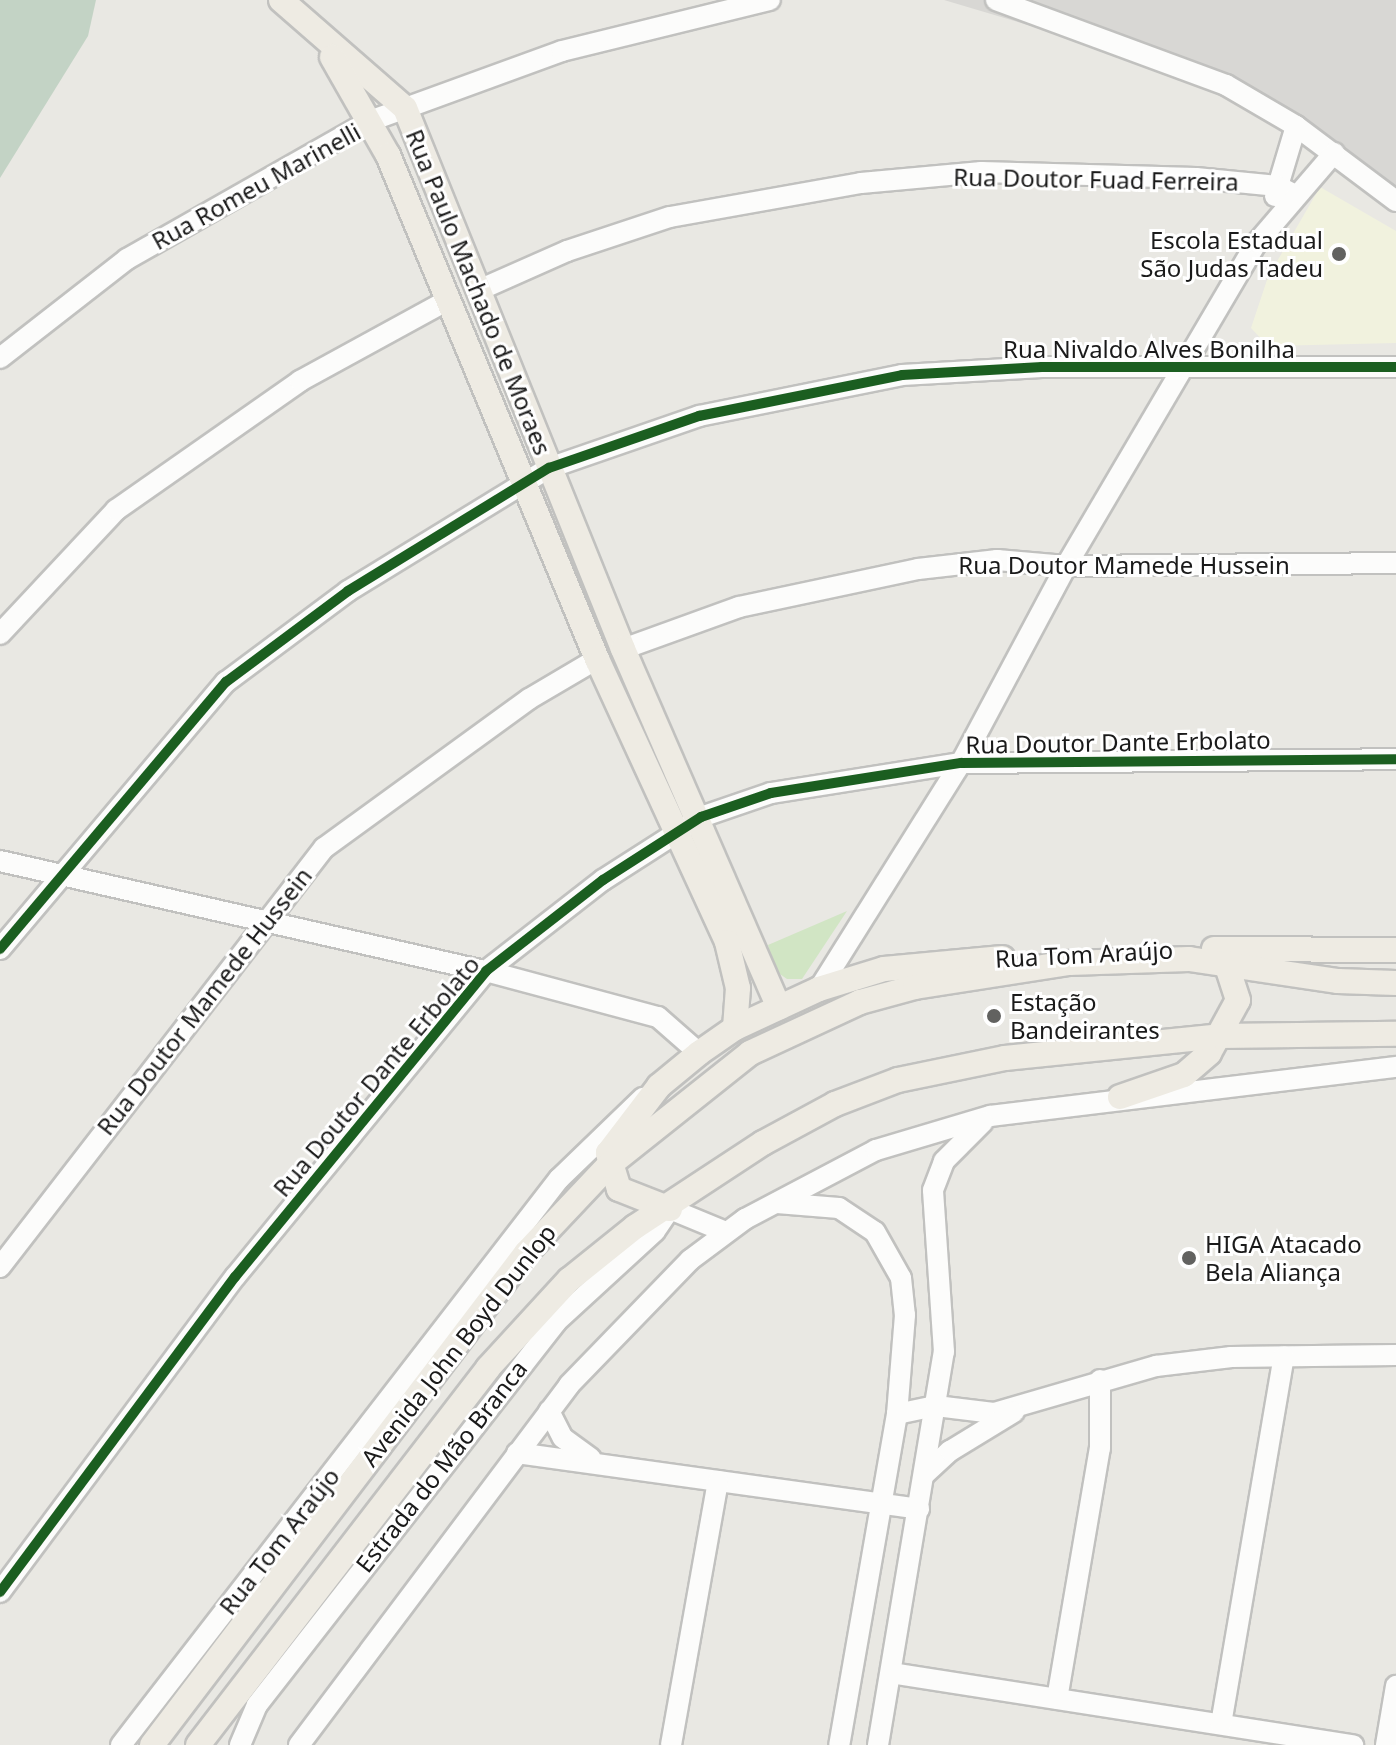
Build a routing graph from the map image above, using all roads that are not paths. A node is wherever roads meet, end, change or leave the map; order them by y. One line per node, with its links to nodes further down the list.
1 (281, 0): 4 (main road)
2 (770, 0): 5 (street, Rua Romeu Marinelli)
3 (996, 0): 7 (street)
4 (319, 33): 5 (main road); 6 (main road, Rua Paulo Machado de Moraes)
5 (405, 108): 6 (street, Rua Romeu Marinelli); 11 (main road, Rua Paulo Machado de Moraes)
6 (370, 121): 12 (main road, Rua Paulo Machado de Moraes); 13 (street, Rua Romeu Marinelli)
7 (1296, 126): 8 (street); 9 (street)
8 (1334, 153): 9 (street); 10 (street)
9 (1286, 190): 11 (street, Rua Doutor Fuad Ferreira); 15 (street)
10 (1396, 201)
11 (479, 290): 16 (main road, Rua Paulo Machado de Moraes)
12 (446, 301): 17 (main road, Rua Paulo Machado de Moraes); 20 (street)
13 (0, 358)
14 (1396, 367): 15 (street, Rua Nivaldo Alves Bonilha)
15 (1184, 368): 16 (street, Rua Nivaldo Alves Bonilha); 19 (street)
16 (549, 468): 17 (street, Rua Nivaldo Alves Bonilha); 21 (main road, Rua Paulo Machado de Moraes)
17 (522, 481): 22 (main road, Rua Paulo Machado de Moraes); 28 (street, Rua Nivaldo Alves Bonilha)
18 (1396, 563): 19 (street, Rua Doutor Mamede Hussein)
19 (1066, 566): 21 (street, Rua Doutor Mamede Hussein); 24 (street)
20 (0, 634)
21 (623, 649): 25 (main road, Rua Paulo Machado de Moraes)
22 (597, 659): 26 (main road, Rua Paulo Machado de Moraes); 29 (street, Rua Doutor Mamede Hussein)
23 (1396, 759): 24 (street, Rua Doutor Dante Erbolato)
24 (961, 763): 25 (street, Rua Doutor Dante Erbolato); 37 (street)
25 (701, 817): 26 (street, Rua Doutor Dante Erbolato); 38 (main road, Rua Paulo Machado de Moraes)
26 (676, 835): 35 (street, Rua Doutor Dante Erbolato); 39 (main road, Rua Paulo Machado de Moraes)
27 (0, 861): 28 (street)
28 (56, 876): 29 (street); 30 (street, Rua Nivaldo Alves Bonilha)
29 (262, 922): 35 (street); 51 (street, Rua Doutor Mamede Hussein)
30 (0, 949)
31 (1396, 950): 32 (main road, Rua Tom Araújo)
32 (1178, 954): 33 (main road, Rua Tom Araújo); 34 (main road)
33 (1036, 961): 37 (main road, Rua Tom Araújo); 47 (main road, Avenida John Boyd Dunlop)
34 (1226, 962): 36 (main road); 41 (main road)
35 (486, 971): 42 (street); 65 (street, Rua Doutor Dante Erbolato)
36 (1396, 983)
37 (819, 989): 38 (main road, Rua Tom Araújo)
38 (779, 1007): 39 (main road)
39 (735, 1028): 42 (main road)
40 (1396, 1034): 41 (main road, Avenida John Boyd Dunlop)
41 (1220, 1036): 45 (main road); 49 (main road, Avenida John Boyd Dunlop)
42 (699, 1053): 44 (main road)
43 (1396, 1067): 45 (street)
44 (659, 1086): 47 (main road); 70 (street, Rua Tom Araújo)
45 (1120, 1097): 46 (street)
46 (990, 1116): 48 (street); 55 (street)
47 (608, 1166): 49 (main road); 71 (main road, Avenida John Boyd Dunlop)
48 (769, 1204): 50 (street); 58 (street)
49 (670, 1209): 50 (street); 72 (main road, Avenida John Boyd Dunlop); 73 (street, Estrada do Mão Branca)
50 (726, 1232): 57 (street)
51 (0, 1267)
52 (1396, 1355): 53 (street)
53 (1284, 1356): 54 (street); 69 (street)
54 (1100, 1380): 56 (street); 68 (street)
55 (936, 1406): 56 (street); 58 (street); 61 (street)
56 (1020, 1407): 61 (street)
57 (549, 1411): 59 (street); 60 (street)
58 (897, 1414): 63 (street)
59 (517, 1453): 60 (street); 74 (street)
60 (602, 1463): 62 (street)
61 (925, 1474): 64 (street)
62 (718, 1481): 63 (street); 75 (street)
63 (879, 1503): 64 (street); 76 (street)
64 (919, 1509): 66 (street)
65 (0, 1592)
66 (891, 1673): 68 (street); 77 (street)
67 (1396, 1686): 79 (street)
68 (1057, 1699): 69 (street)
69 (1221, 1724): 78 (street)
70 (121, 1745)
71 (152, 1745)
72 (198, 1745)
73 (240, 1745)
74 (299, 1745)
75 (671, 1745)
76 (839, 1745)
77 (878, 1745)
78 (1353, 1745)
79 (1386, 1745)

